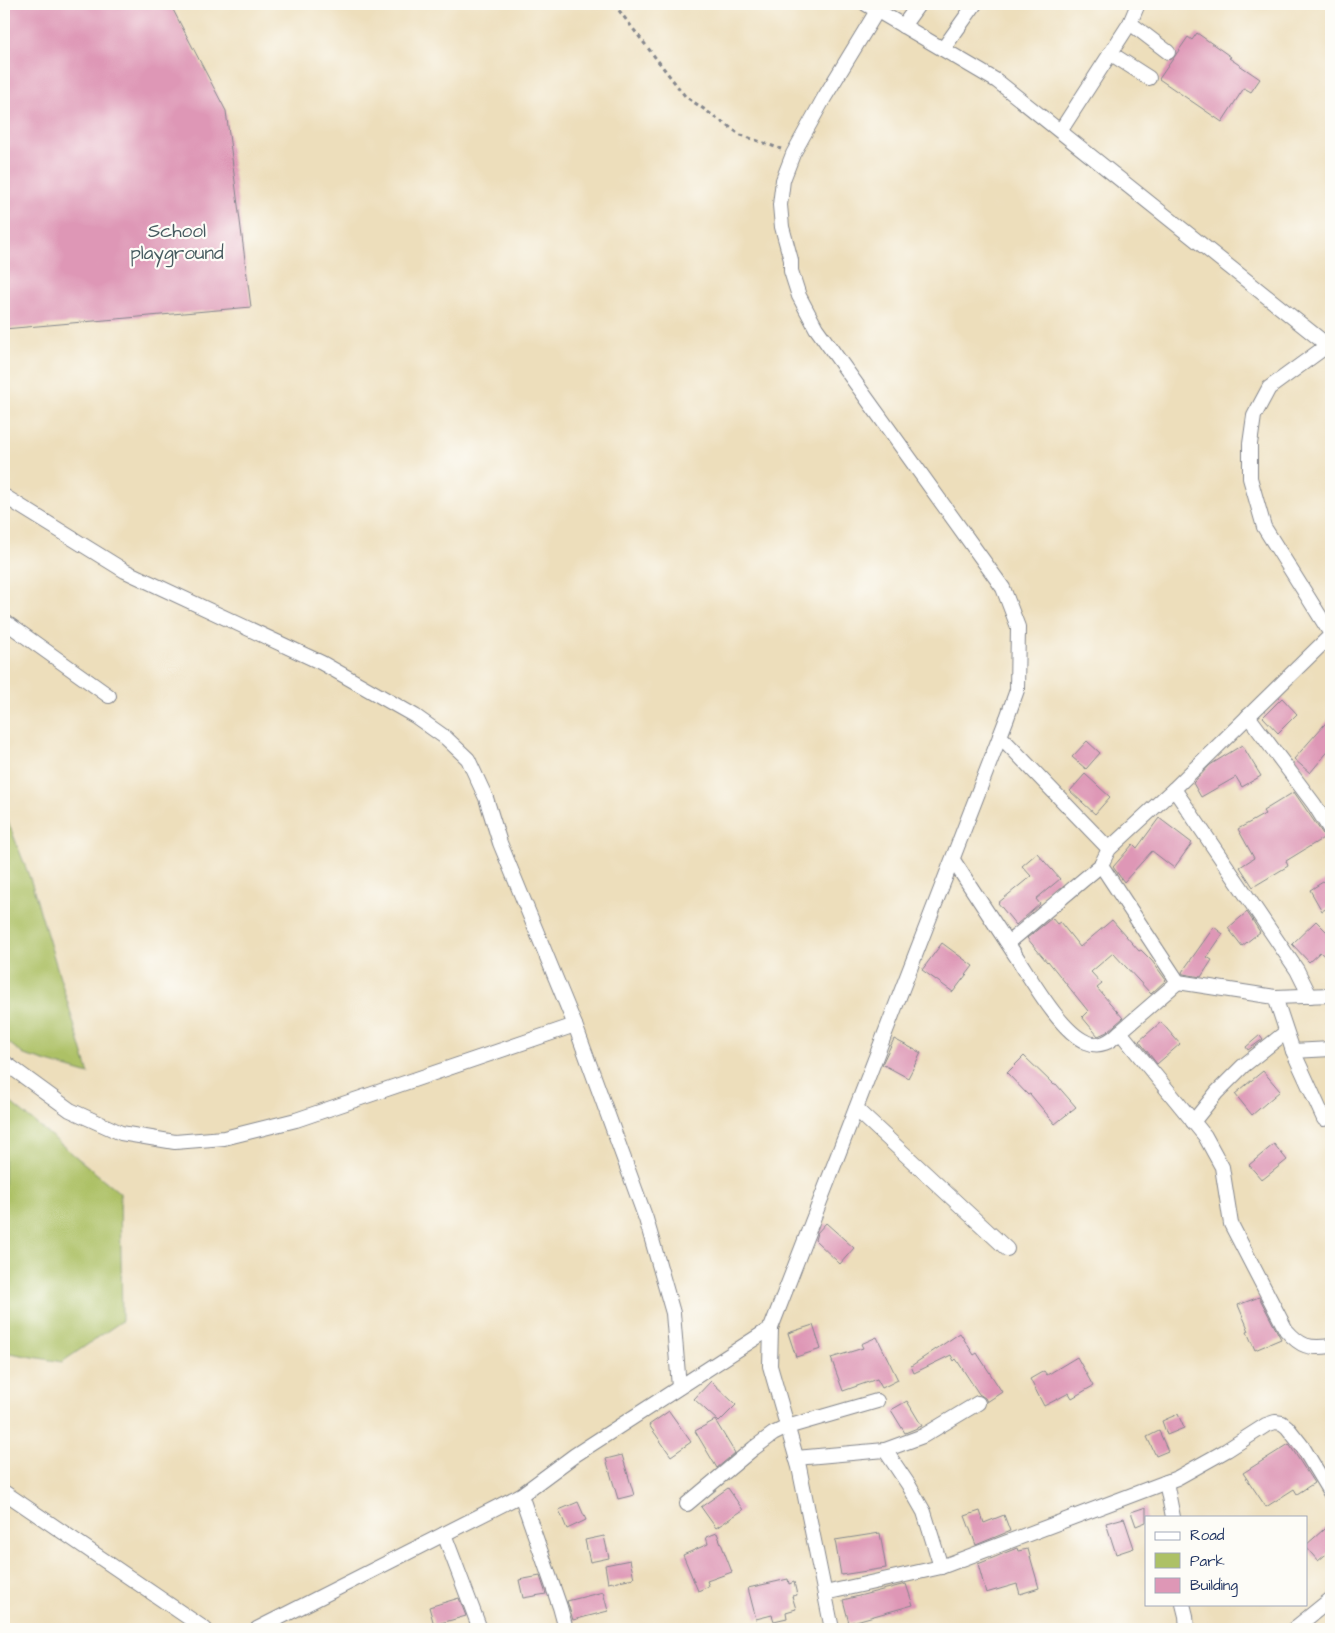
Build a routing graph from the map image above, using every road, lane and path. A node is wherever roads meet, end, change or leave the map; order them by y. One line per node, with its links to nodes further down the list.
1 (614, 4): 13 (path)
2 (919, 4): 7 (street)
3 (975, 4): 8 (street)
4 (1138, 4): 6 (street)
5 (871, 7): 7 (street); 13 (street)
6 (1130, 22): 9 (street); 10 (street)
7 (903, 26): 8 (street)
8 (943, 49): 12 (street)
9 (1168, 52)
10 (1110, 53): 11 (street); 12 (street)
11 (1149, 78)
12 (1061, 130): 14 (street)
13 (793, 154): 20 (street)
14 (1330, 347): 17 (street)
15 (4, 496): 31 (street)
16 (4, 621): 18 (street)
17 (1331, 634): 19 (street)
18 (109, 696)
19 (1248, 716): 21 (street); 22 (street)
20 (1000, 736): 23 (street); 24 (street)
21 (1174, 789): 23 (street); 29 (street)
22 (1331, 831)
23 (1109, 849): 25 (street)
24 (953, 860): 26 (street); 37 (street)
25 (1101, 865): 26 (street); 27 (street)
26 (1008, 943): 32 (street)
27 (1178, 982): 30 (street); 32 (street)
28 (1331, 995): 29 (street)
29 (1310, 996): 30 (street)
30 (1275, 997): 33 (street)
31 (575, 1025): 36 (street); 43 (street)
32 (1120, 1032): 39 (street)
33 (1286, 1032): 35 (street); 39 (street)
34 (1331, 1049): 35 (street)
35 (1293, 1051): 38 (street)
36 (4, 1062)
37 (856, 1109): 40 (street); 41 (street)
38 (1324, 1119)
39 (1193, 1122): 42 (street)
40 (1007, 1249)
41 (771, 1328): 43 (street); 46 (street)
42 (1331, 1346)
43 (679, 1387): 52 (street)
44 (877, 1401): 46 (street)
45 (978, 1403): 47 (street)
46 (788, 1427): 48 (street); 53 (street)
47 (885, 1450): 48 (street); 56 (street)
48 (796, 1458): 57 (street)
49 (1166, 1482): 51 (street); 54 (street); 56 (street)
50 (4, 1492): 60 (street)
51 (1331, 1494)
52 (521, 1495): 55 (street); 63 (street)
53 (688, 1504)
54 (1173, 1516)
55 (444, 1534): 61 (street); 62 (street)
56 (941, 1567): 57 (street)
57 (825, 1593): 64 (street)
58 (1331, 1599): 66 (street)
59 (1184, 1606): 65 (street)
60 (204, 1629)
61 (257, 1629)
62 (480, 1629)
63 (566, 1629)
64 (832, 1629)
65 (1187, 1629)
66 (1294, 1629)

